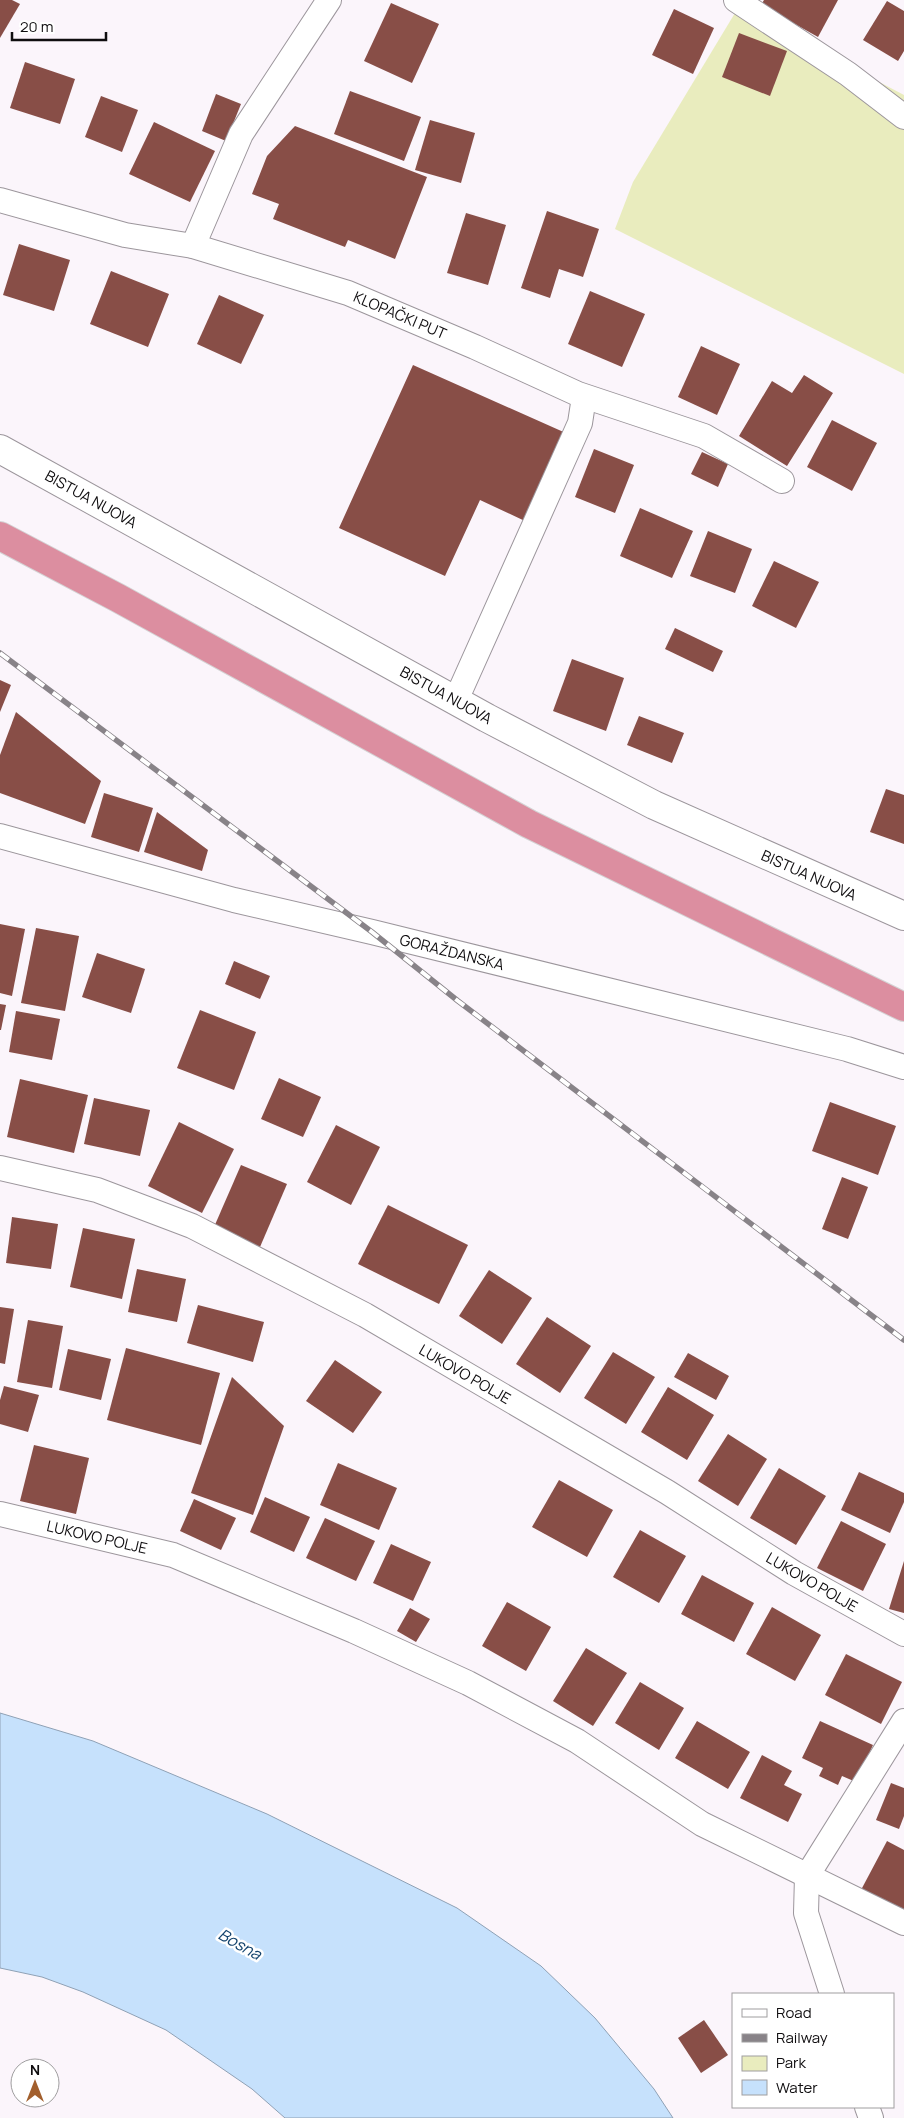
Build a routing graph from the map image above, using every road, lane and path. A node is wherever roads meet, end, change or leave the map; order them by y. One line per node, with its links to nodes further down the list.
1 (329, 0): 5 (street)
2 (736, 0): 3 (street)
3 (904, 117)
4 (0, 200): 5 (street, KLOPAČKI PUT)
5 (193, 246): 6 (street, KLOPAČKI PUT)
6 (584, 396): 8 (street, KLOPAČKI PUT); 10 (street)
7 (0, 449): 10 (street, BISTUA NUOVA)
8 (782, 481)
9 (0, 536): 13 (highway)
10 (456, 700): 12 (street, BISTUA NUOVA)
11 (0, 836): 14 (street, GORAŽDANSKA)
12 (904, 916)
13 (904, 1007)
14 (904, 1067)
15 (0, 1168): 17 (street, LUKOVO POLJE)
16 (0, 1514): 19 (street, LUKOVO POLJE)
17 (904, 1634)
18 (904, 1721): 19 (street)
19 (807, 1876): 20 (street, LUKOVO POLJE); 21 (street)
20 (904, 1923)
21 (832, 1993)

